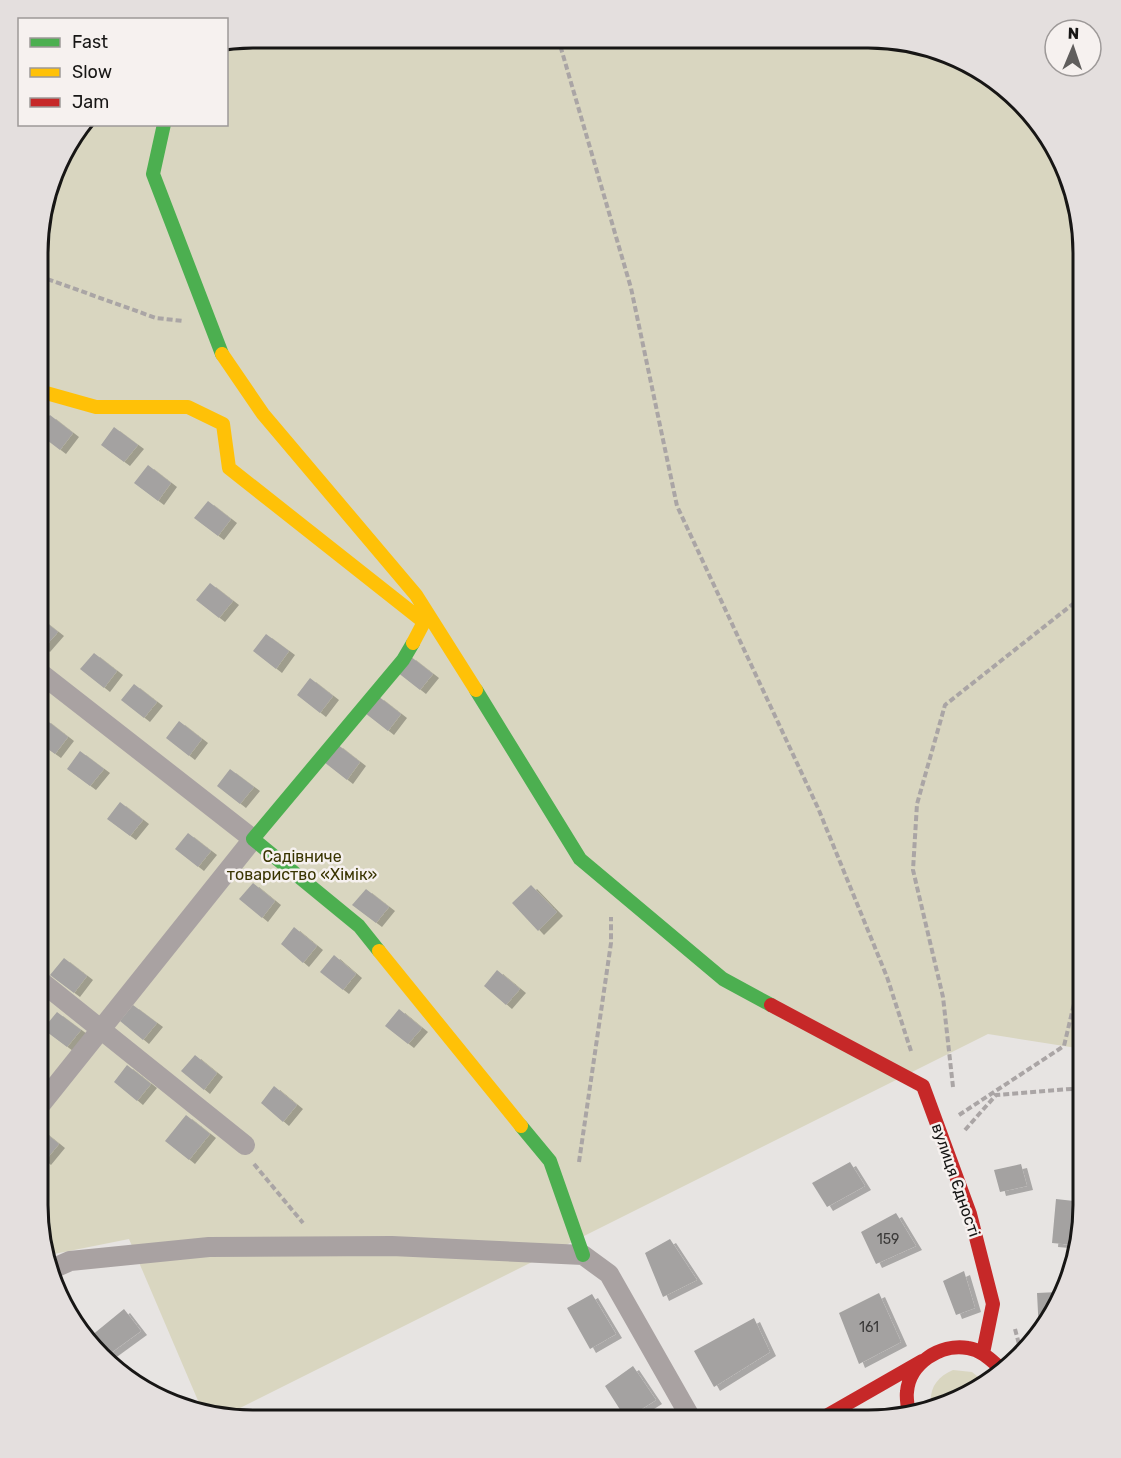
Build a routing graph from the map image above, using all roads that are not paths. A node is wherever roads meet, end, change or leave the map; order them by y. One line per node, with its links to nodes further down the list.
1 (164, 126): 11 (street, вулиця Єдності)
2 (48, 394): 4 (street)
3 (48, 679): 4 (street)
4 (253, 839): 6 (street); 9 (street)
5 (48, 988): 6 (street)
6 (102, 1029): 7 (street); 8 (street)
7 (48, 1096)
8 (245, 1145)
9 (583, 1255): 10 (street); 15 (street)
10 (61, 1265)
11 (983, 1353): 12 (street); 13 (street)
12 (923, 1361): 14 (street); 16 (street)
13 (996, 1364)
14 (908, 1406)
15 (686, 1410)
16 (837, 1410)

